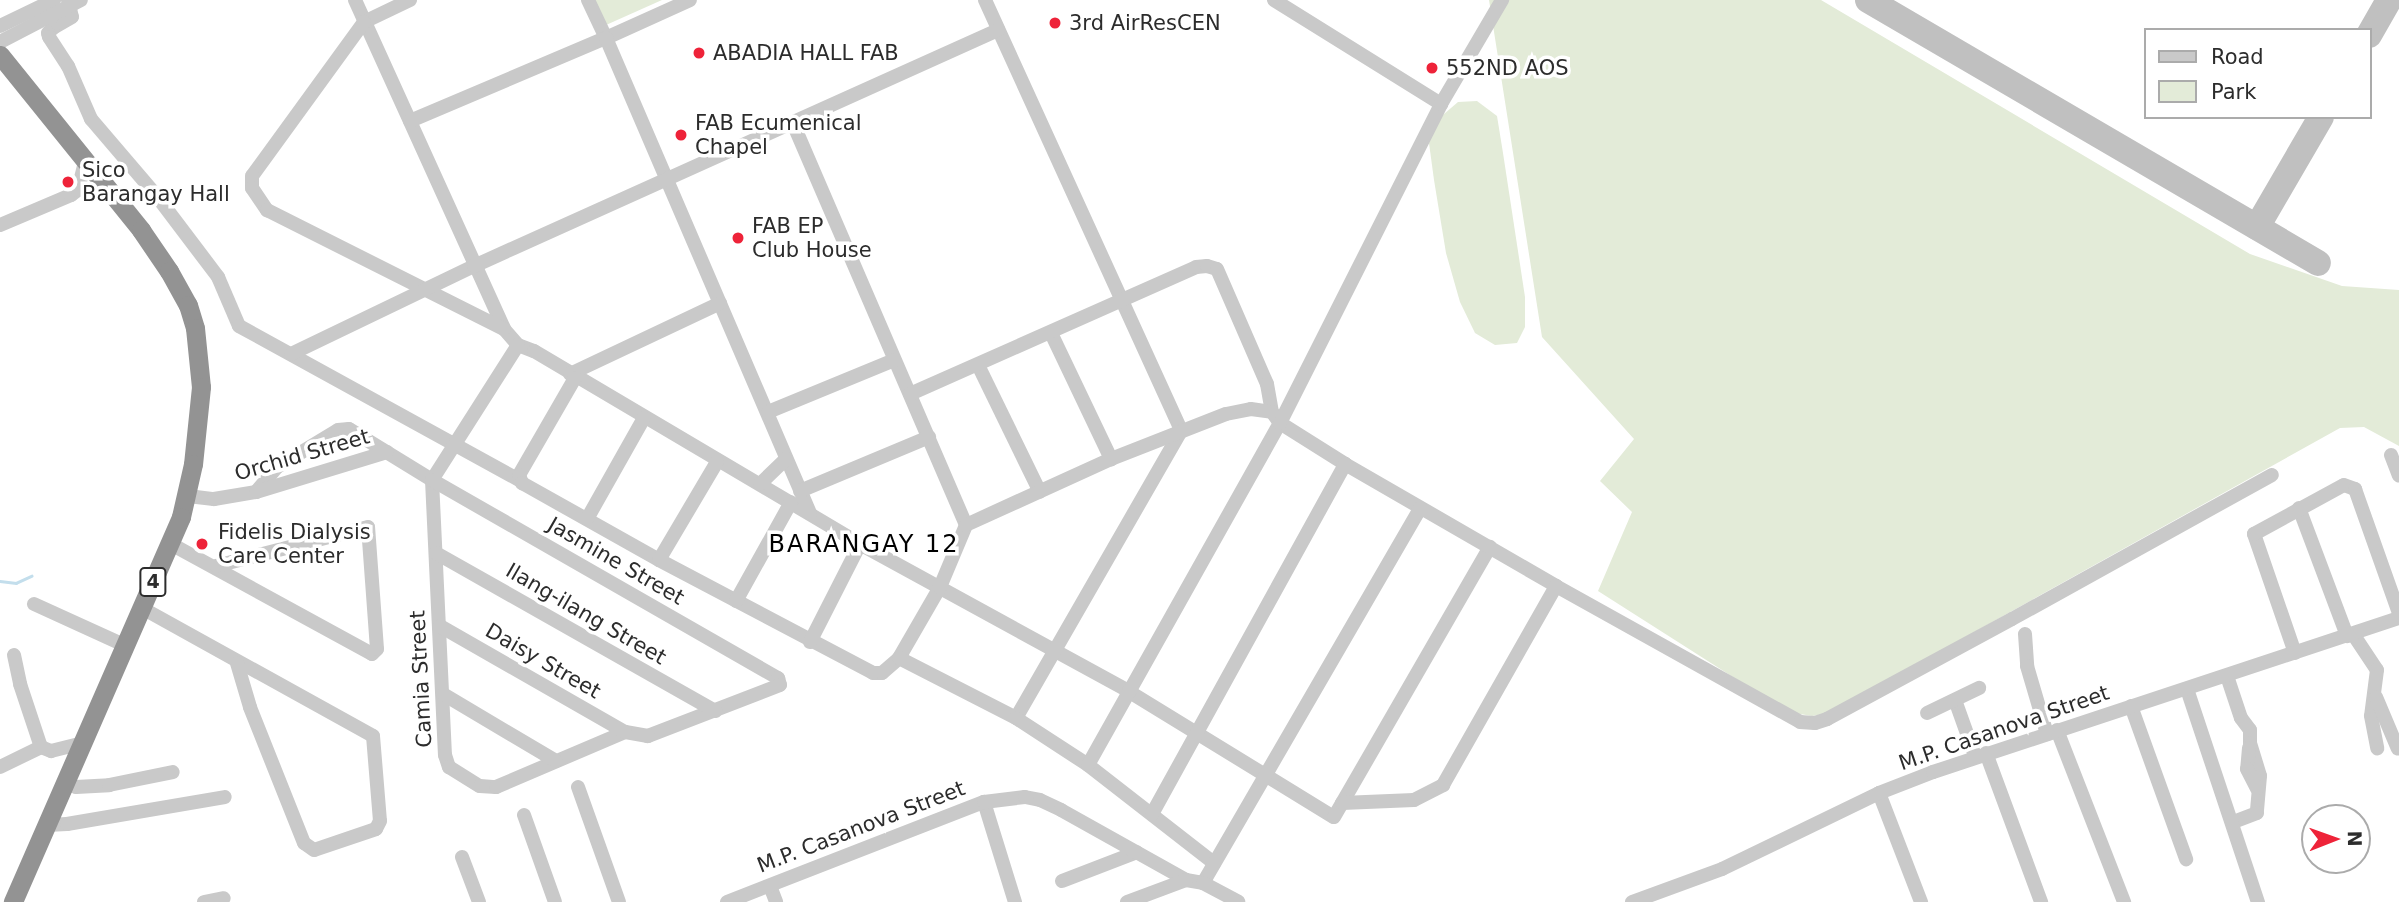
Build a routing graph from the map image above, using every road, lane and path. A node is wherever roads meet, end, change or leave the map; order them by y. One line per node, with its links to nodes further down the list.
1 (355, 0): 10 (street)
2 (410, 0): 10 (street)
3 (588, 0): 13 (street)
4 (690, 0): 13 (street)
5 (985, 0): 12 (street)
6 (1274, 0): 16 (street)
7 (1502, 0): 16 (street)
8 (73, 2): 9 (street); 29 (street)
9 (44, 10): 11 (street); 14 (street)
10 (364, 22): 17 (street); 23 (street)
11 (0, 26)
12 (998, 30): 18 (street); 24 (street)
13 (606, 38): 17 (street); 20 (street)
14 (0, 42)
15 (0, 55): 19 (highway, 4)
16 (1441, 104): 36 (street)
17 (410, 121): 22 (street)
18 (793, 124): 20 (street); 30 (street)
19 (85, 161): 21 (street); 53 (highway, 4)
20 (667, 181): 22 (street); 25 (street)
21 (0, 225)
22 (474, 266): 23 (street); 26 (street)
23 (427, 289): 26 (street); 29 (street)
24 (1123, 302): 27 (street); 36 (street); 37 (street)
25 (720, 303): 32 (street); 34 (street)
26 (503, 329): 28 (street)
27 (1051, 333): 31 (street); 43 (street)
28 (519, 345): 32 (street); 39 (street)
29 (291, 354): 39 (street)
30 (894, 360): 33 (street); 34 (street)
31 (978, 365): 33 (street); 52 (street)
32 (572, 376): 35 (street); 49 (street)
33 (910, 394): 38 (street)
34 (768, 412): 42 (street)
35 (643, 418): 44 (street); 57 (street)
36 (1276, 418): 37 (street); 45 (street); 84 (street)
37 (1181, 432): 43 (street); 76 (street)
38 (929, 437): 54 (street); 58 (street)
39 (453, 445): 48 (street); 49 (street)
40 (387, 452): 48 (street, Jasmine Street); 51 (street, Orchid Street); 51 (street, Jasmine Street)
41 (2391, 455): 47 (street)
42 (786, 459): 50 (street); 54 (street)
43 (1111, 459): 52 (street)
44 (717, 462): 50 (street); 63 (street)
45 (1345, 464): 55 (street); 92 (street)
46 (2272, 475): 65 (street)
47 (2399, 476)
48 (432, 480): 62 (street, Camia Street); 89 (street, Jasmine Street)
49 (519, 480): 57 (street)
50 (760, 484): 54 (street)
51 (256, 492): 53 (street, Orchid Street)
52 (1040, 492): 58 (street)
53 (188, 496): 59 (highway, 4)
54 (796, 496): 60 (street); 67 (street)
55 (1420, 508): 61 (street); 104 (street)
56 (2299, 508): 70 (street); 73 (street); 77 (street)
57 (587, 519): 63 (street)
58 (967, 525): 66 (street)
59 (171, 544): 64 (street); 69 (highway, 4)
60 (860, 544): 66 (street); 74 (street)
61 (1490, 547): 65 (street); 110 (street)
62 (436, 554): 71 (street, Camia Street); 89 (street, Ilang-ilang Street)
63 (659, 560): 67 (street)
64 (216, 566): 64 (street)
65 (1556, 586): 110 (street)
66 (940, 587): 76 (street); 79 (street)
67 (736, 601): 74 (street)
68 (34, 604): 75 (street)
69 (142, 608): 75 (highway, 4); 80 (street)
70 (2399, 616): 73 (street, M.P. Casanova Street)
71 (440, 626): 85 (street, Camia Street); 94 (street, Daisy Street)
72 (2025, 634): 93 (street)
73 (2350, 635): 77 (street, M.P. Casanova Street); 86 (street)
74 (810, 642): 79 (street)
75 (126, 646): 95 (highway, 4)
76 (1056, 650): 84 (street); 91 (street)
77 (2295, 653): 81 (street, M.P. Casanova Street)
78 (14, 655): 96 (street)
79 (899, 658): 91 (street)
80 (237, 663): 80 (street)
81 (2227, 676): 83 (street, M.P. Casanova Street); 113 (street)
82 (1979, 688): 87 (street)
83 (2188, 689): 88 (street, M.P. Casanova Street); 113 (street)
84 (1128, 691): 92 (street); 101 (street)
85 (443, 694): 100 (street); 100 (street, Camia Street)
86 (2375, 697): 97 (street); 98 (street)
87 (1955, 700): 90 (street); 99 (street)
88 (2132, 706): 93 (street, M.P. Casanova Street); 117 (street)
89 (715, 711): 94 (street)
90 (1927, 713)
91 (1016, 718): 101 (street)
92 (1196, 732): 104 (street); 111 (street)
93 (2052, 732): 99 (street, M.P. Casanova Street); 137 (street)
94 (625, 733): 100 (street, Camia Street)
95 (83, 743): 96 (street); 105 (highway, 4)
96 (41, 747): 102 (street)
97 (2377, 748)
98 (2398, 749)
99 (1980, 755): 107 (street, M.P. Casanova Street); 136 (street)
100 (556, 761)
101 (1088, 765): 111 (street)
102 (0, 767)
103 (173, 772): 105 (street)
104 (1265, 773): 110 (street); 118 (street)
105 (65, 784): 114 (highway, 4)
106 (578, 787): 128 (street)
107 (1879, 793): 134 (street, M.P. Casanova Street); 135 (street)
108 (225, 797): 114 (street)
109 (984, 802): 115 (street, M.P. Casanova Street); 122 (street, M.P. Casanova Street); 131 (street)
110 (1342, 803)
111 (1152, 814): 118 (street)
112 (524, 815): 127 (street)
113 (2233, 822): 138 (street)
114 (47, 825): 124 (highway, 4)
115 (1137, 852): 119 (street, M.P. Casanova Street); 120 (street)
116 (462, 856): 126 (street)
117 (2186, 859)
118 (1214, 863): 121 (street)
119 (1186, 880): 121 (street, M.P. Casanova Street); 132 (street)
120 (1062, 881)
121 (1203, 884): 133 (street, M.P. Casanova Street)
122 (770, 886): 129 (street, M.P. Casanova Street); 130 (street)
123 (224, 898): 125 (street)
124 (13, 902)
125 (204, 902)
126 (479, 902)
127 (555, 902)
128 (620, 902)
129 (727, 902)
130 (776, 902)
131 (1015, 902)
132 (1127, 902)
133 (1238, 902)
134 (1632, 902)
135 (1921, 902)
136 (2041, 902)
137 (2124, 902)
138 (2258, 902)

